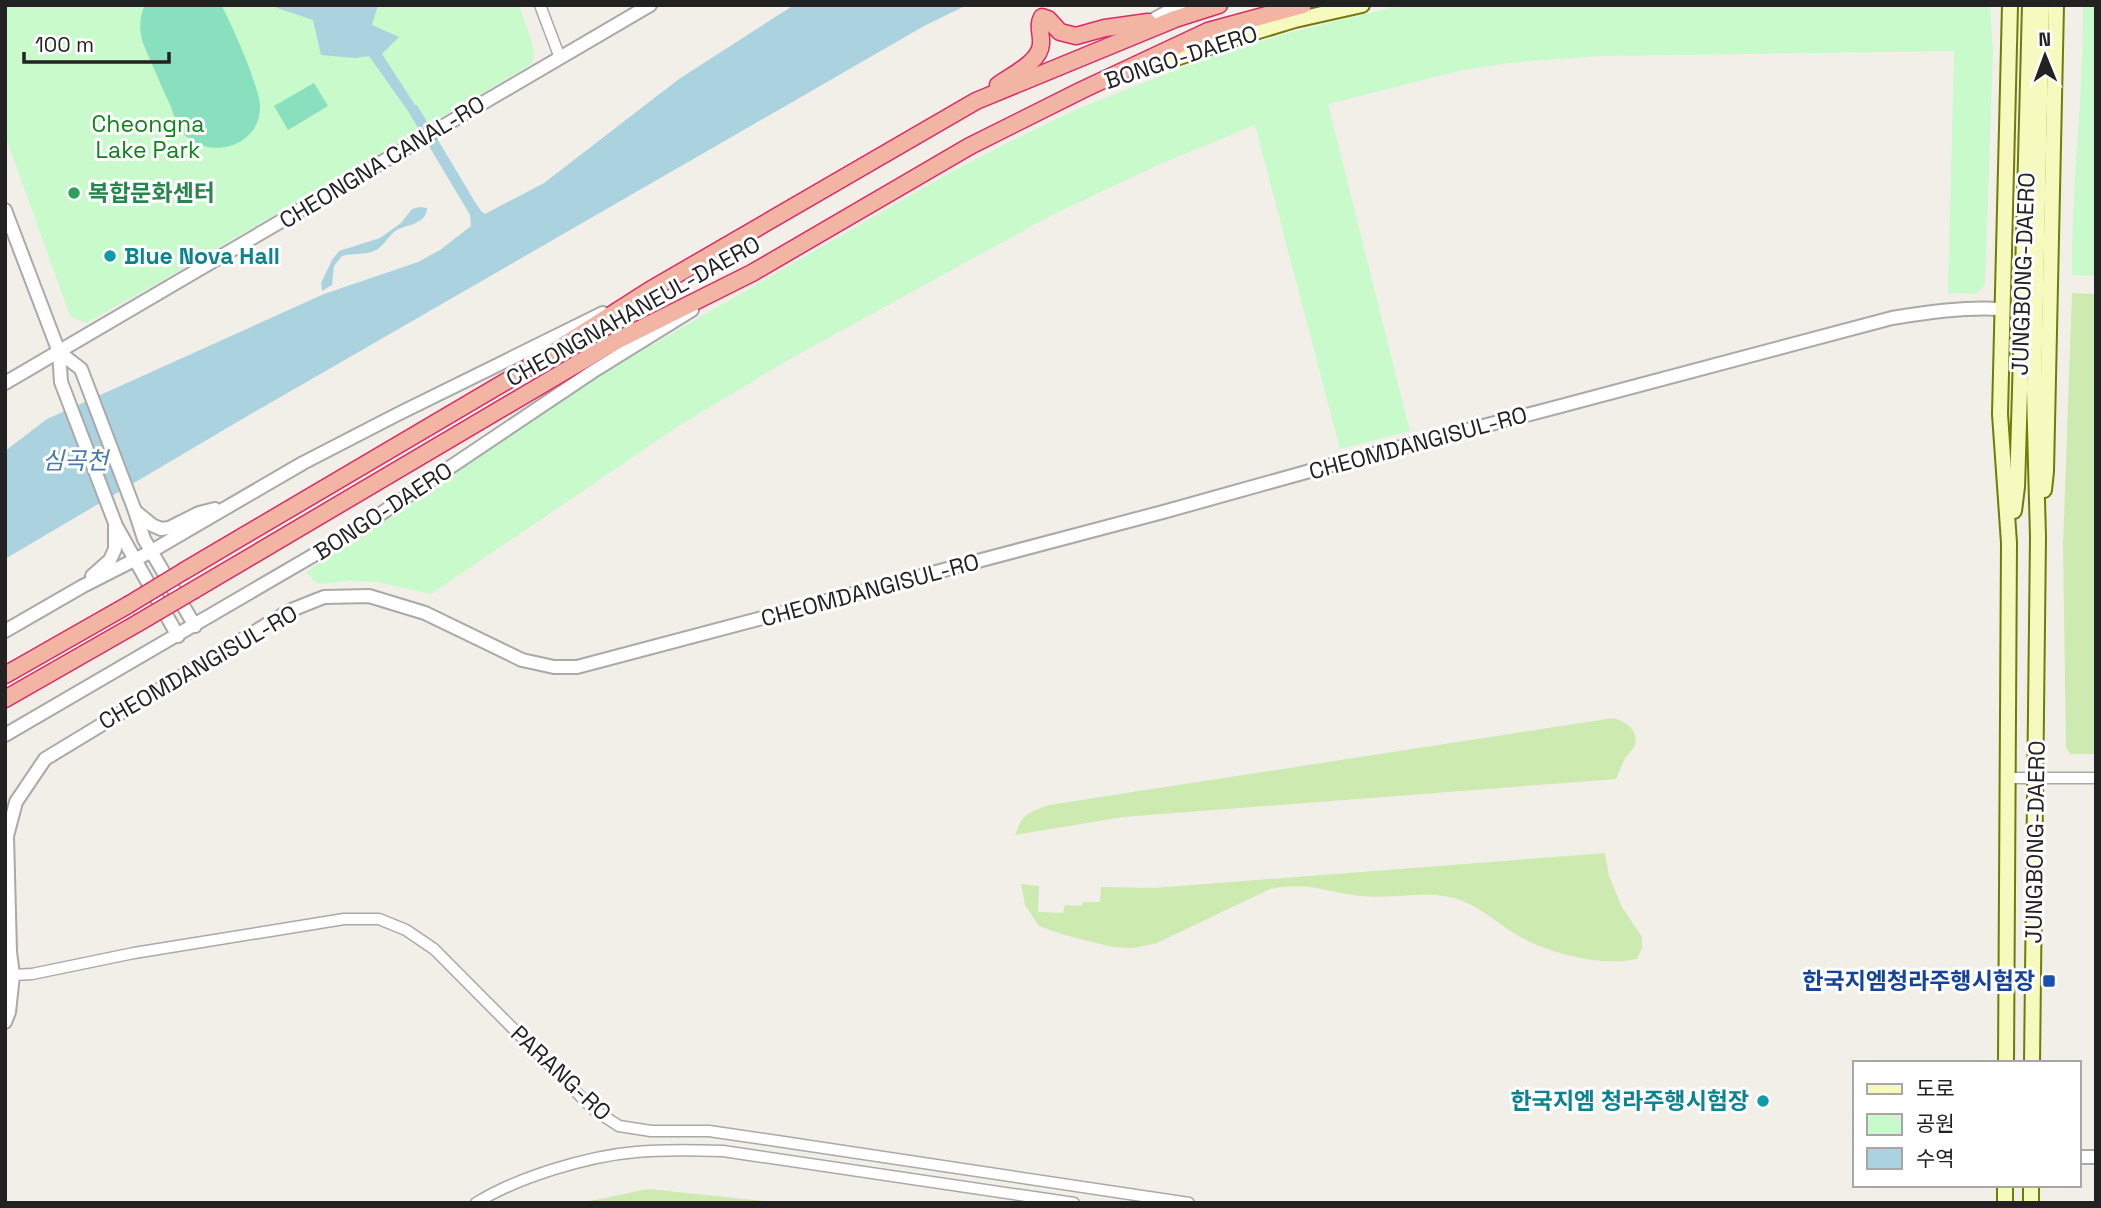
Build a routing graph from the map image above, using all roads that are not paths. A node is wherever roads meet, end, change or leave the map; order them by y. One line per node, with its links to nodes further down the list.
1 (540, 5): 18 (street)
2 (650, 5): 18 (street, CHEONGNA CANAL-RO)
3 (1180, 5): 14 (street, BONGO-DAERO)
4 (1219, 5): 17 (highway, CHEONGNAHANEUL-DAERO)
5 (1303, 5): 19 (highway, CHEONGNAHANEUL-DAERO)
6 (1362, 5): 19 (main road, BONGO-DAERO)
7 (2002, 5): 15 (main road)
8 (2010, 5): 15 (main road, JUNGBONG-DAERO)
9 (2030, 5): 27 (main road, JUNGBONG-DAERO)
10 (2042, 5): 27 (main road, JUNGBONG-DAERO)
11 (2056, 5): 16 (main road, JUNGBONG-DAERO)
12 (2063, 5): 16 (main road)
13 (1040, 11): 14 (highway); 20 (highway)
14 (1148, 22): 17 (street, BONGO-DAERO)
15 (2010, 41): 24 (main road, JUNGBONG-DAERO)
16 (2056, 46): 31 (main road, JUNGBONG-DAERO)
17 (1088, 55): 20 (highway, CHEONGNAHANEUL-DAERO)
18 (559, 58): 25 (street, CHEONGNA CANAL-RO)
19 (1083, 90): 22 (highway, CHEONGNAHANEUL-DAERO)
20 (976, 101): 23 (highway, CHEONGNAHANEUL-DAERO)
21 (5, 210): 25 (street)
22 (752, 273): 36 (street, BONGO-DAERO); 40 (highway, CHEONGNAHANEUL-DAERO, bridge)
23 (650, 290): 28 (street); 39 (highway, CHEONGNAHANEUL-DAERO, bridge)
24 (2001, 309): 32 (main road, JUNGBONG-DAERO); 45 (street, CHEOMDANGISUL-RO)
25 (59, 352): 26 (street, CHEONGNA CANAL-RO); 29 (street); 30 (street)
26 (5, 383)
27 (2027, 391): 31 (main road, JUNGBONG-DAERO); 32 (main road, JUNGBONG-DAERO)
28 (227, 506): 29 (street); 33 (street)
29 (135, 511): 33 (street)
30 (115, 523): 34 (street); 35 (street)
31 (2038, 537): 43 (main road, JUNGBONG-DAERO)
32 (2009, 543): 42 (main road, JUNGBONG-DAERO)
33 (150, 552): 34 (street); 36 (street)
34 (136, 559): 35 (street); 38 (street)
35 (83, 586): 37 (street)
36 (195, 626): 38 (street, BONGO-DAERO)
37 (5, 631)
38 (178, 636): 41 (street, BONGO-DAERO)
39 (5, 675)
40 (5, 699)
41 (5, 735)
42 (2008, 778): 43 (street); 47 (main road, JUNGBONG-DAERO)
43 (2036, 778): 44 (street); 48 (main road, JUNGBONG-DAERO)
44 (2096, 778)
45 (13, 975): 46 (street, CHEOMDANGISUL-RO); 51 (street, PARANG-RO)
46 (5, 1022)
47 (2006, 1061)
48 (2032, 1061)
49 (476, 1203): 50 (street)
50 (1074, 1203)
51 (1189, 1203)

